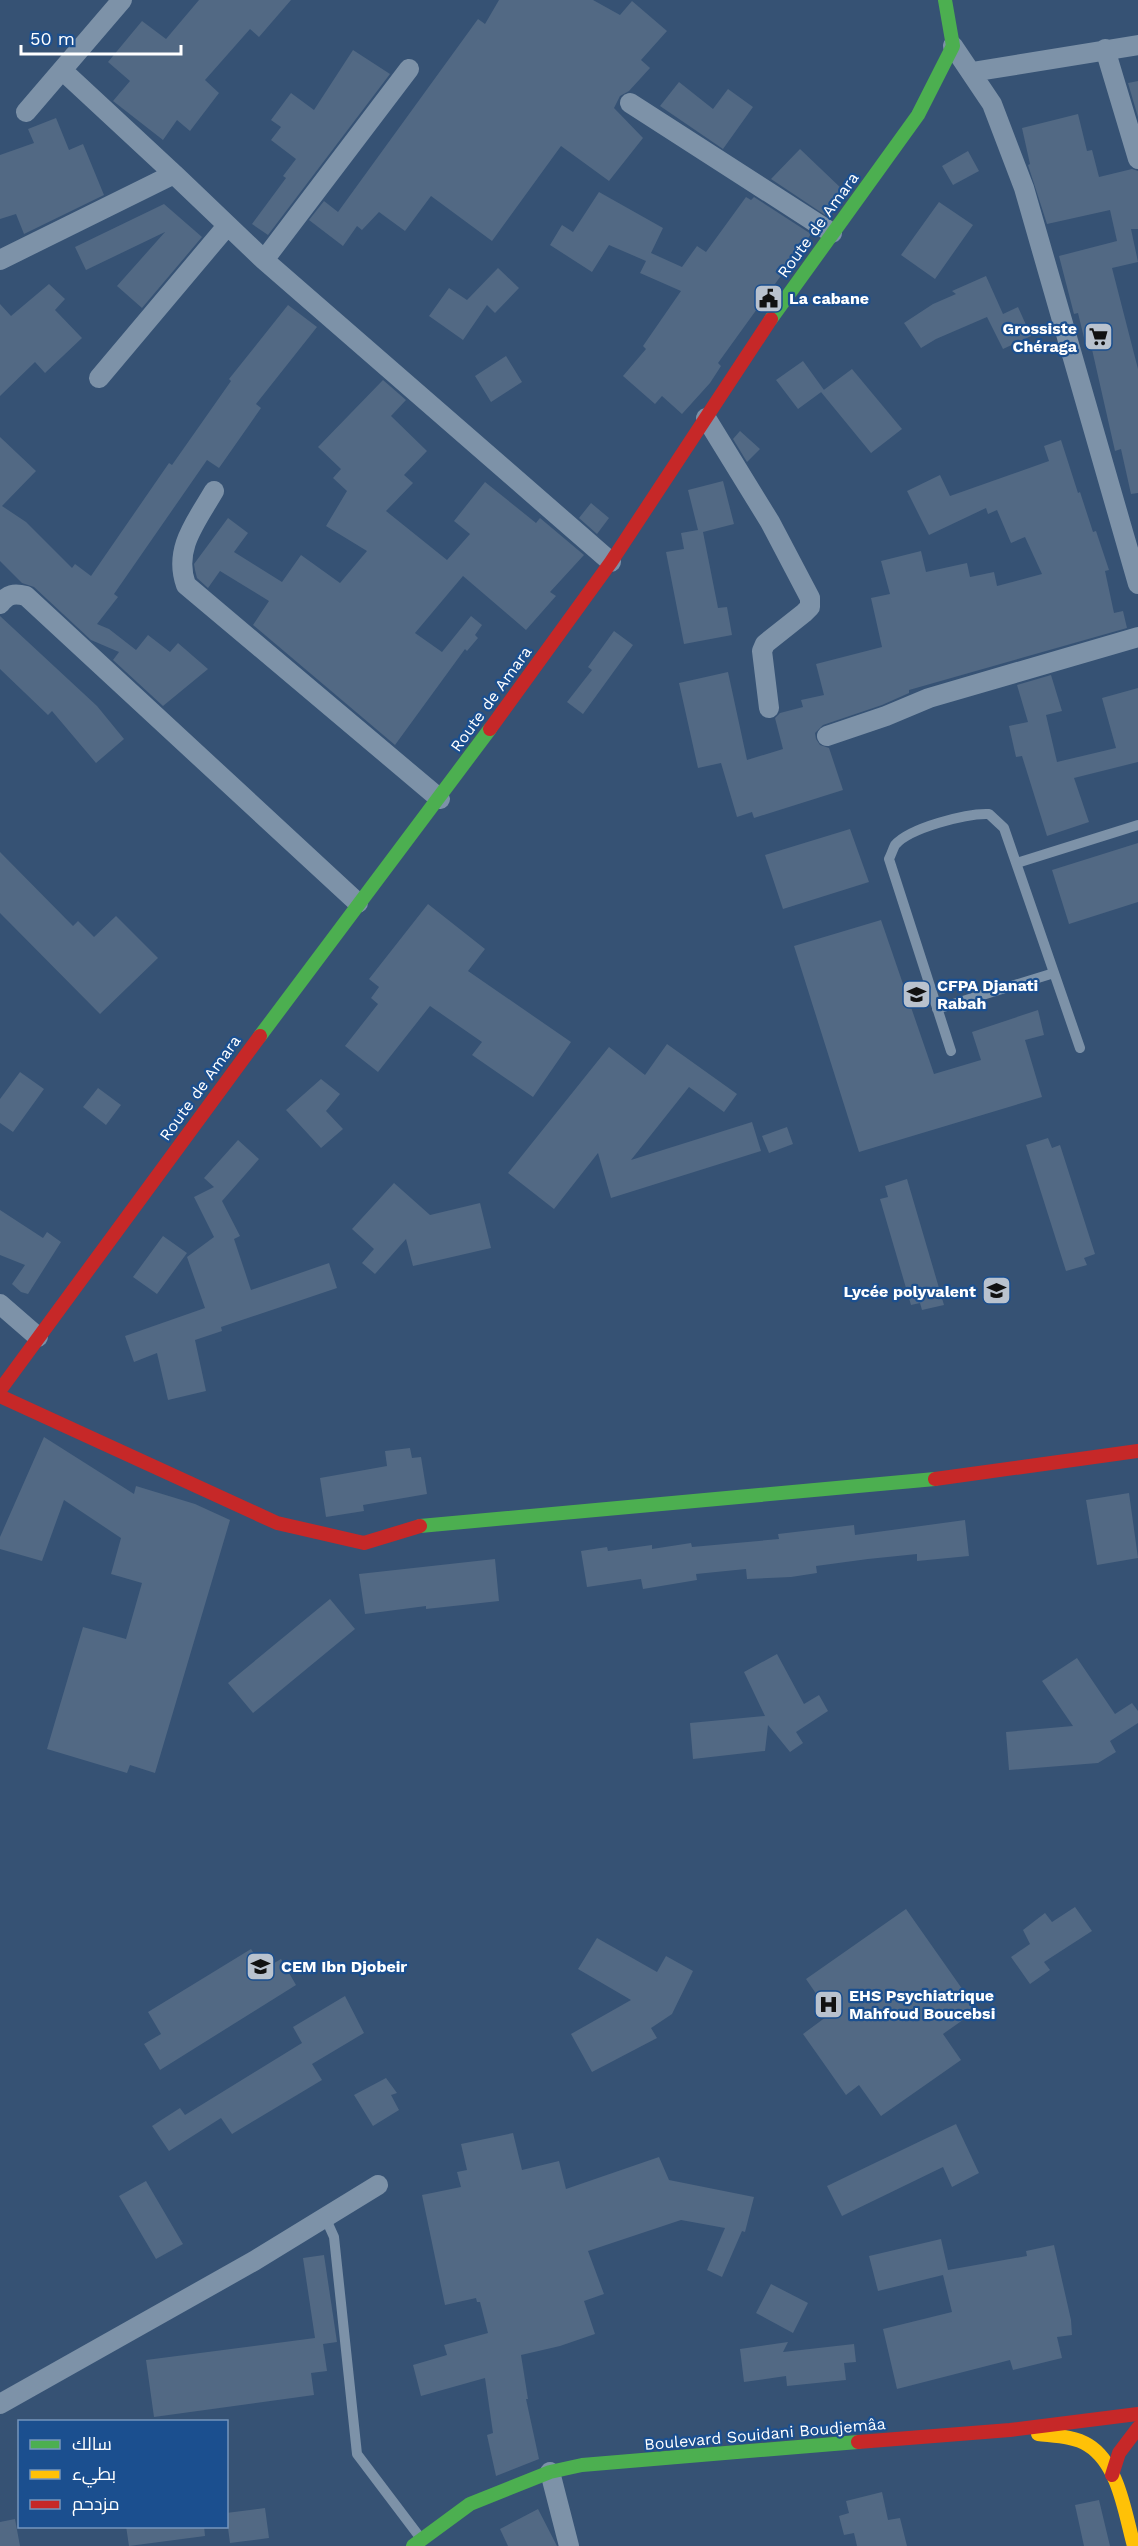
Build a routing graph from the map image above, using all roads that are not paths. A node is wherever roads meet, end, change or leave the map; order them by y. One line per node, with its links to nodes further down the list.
1 (122, 0): 7 (street)
2 (945, 0): 4 (street)
3 (1138, 45): 5 (street)
4 (953, 46): 8 (street); 14 (street, Route de Amara)
5 (1105, 49): 8 (street); 11 (street)
6 (409, 69): 16 (street)
7 (62, 70): 10 (street); 12 (street)
8 (972, 72): 21 (street)
9 (630, 103): 14 (street)
10 (26, 112)
11 (1138, 159)
12 (174, 174): 13 (street); 15 (street)
13 (227, 225): 16 (street); 17 (street)
14 (832, 233): 18 (street, Route de Amara)
15 (0, 260)
16 (264, 260): 20 (street)
17 (99, 378)
18 (706, 418): 20 (street, Route de Amara); 24 (street)
19 (214, 491): 26 (street)
20 (611, 562): 26 (street, Route de Amara)
21 (1138, 584)
22 (0, 604): 29 (street)
23 (1138, 637): 25 (street)
24 (769, 708)
25 (827, 736)
26 (440, 799): 29 (street, Route de Amara)
27 (1138, 825): 28 (lane)
28 (1017, 863): 30 (lane); 31 (lane)
29 (357, 903): 35 (street, Route de Amara)
30 (1054, 973): 31 (lane); 32 (lane)
31 (937, 1010): 33 (lane)
32 (1080, 1048)
33 (951, 1051)
34 (0, 1304): 35 (street)
35 (38, 1337): 36 (street, Route de Amara)
36 (0, 1390)
37 (0, 1396): 38 (street)
38 (1138, 1451)
39 (378, 2185): 40 (street)
40 (325, 2217): 41 (street); 47 (lane)
41 (0, 2404)
42 (1138, 2414): 44 (street, Boulevard Souidani Boudjemâa)
43 (1138, 2428): 46 (street)
44 (1010, 2430): 45 (street, Boulevard Souidani Boudjemâa); 46 (street)
45 (550, 2472): 47 (street, Boulevard Souidani Boudjemâa); 48 (street)
46 (1112, 2475): 49 (street)
47 (418, 2543)
48 (569, 2546)
49 (1134, 2546)

